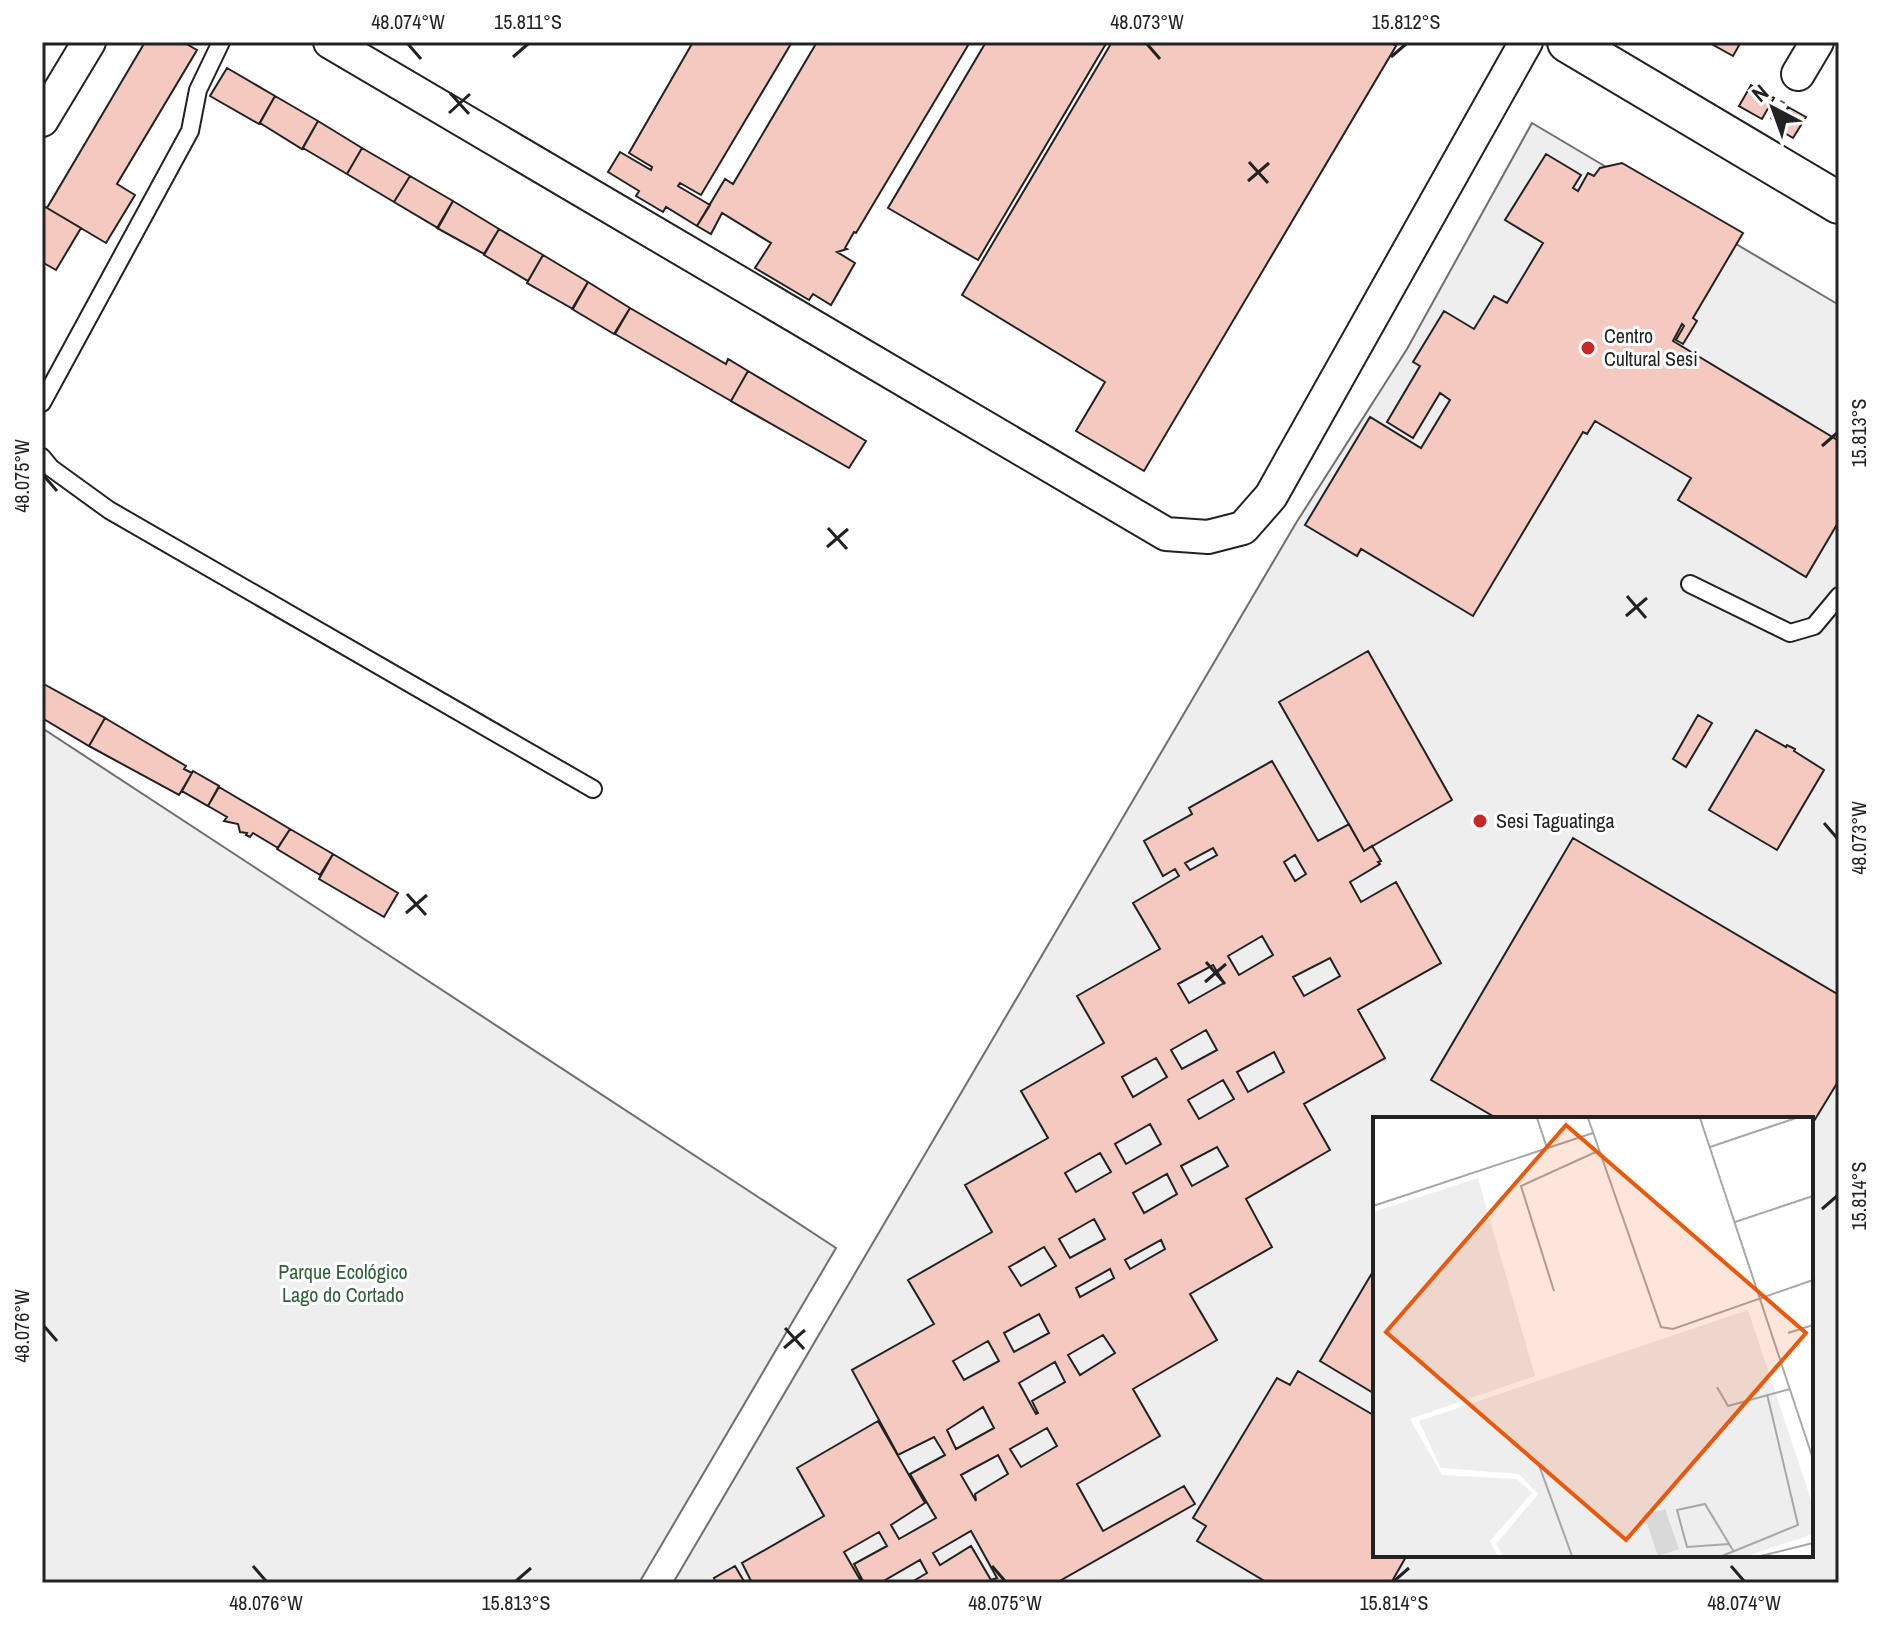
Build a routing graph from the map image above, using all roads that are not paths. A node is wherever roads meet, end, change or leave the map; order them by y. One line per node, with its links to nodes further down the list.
1 (89, 42): 8 (street)
2 (221, 42): 10 (lane)
3 (330, 42): 4 (street)
4 (1526, 42)
5 (1568, 42): 9 (street)
6 (1817, 42): 7 (street)
7 (1798, 74)
8 (42, 120)
9 (1839, 203)
10 (42, 403)
11 (42, 457): 14 (lane)
12 (1690, 584): 13 (lane)
13 (1839, 596)
14 (593, 789)

